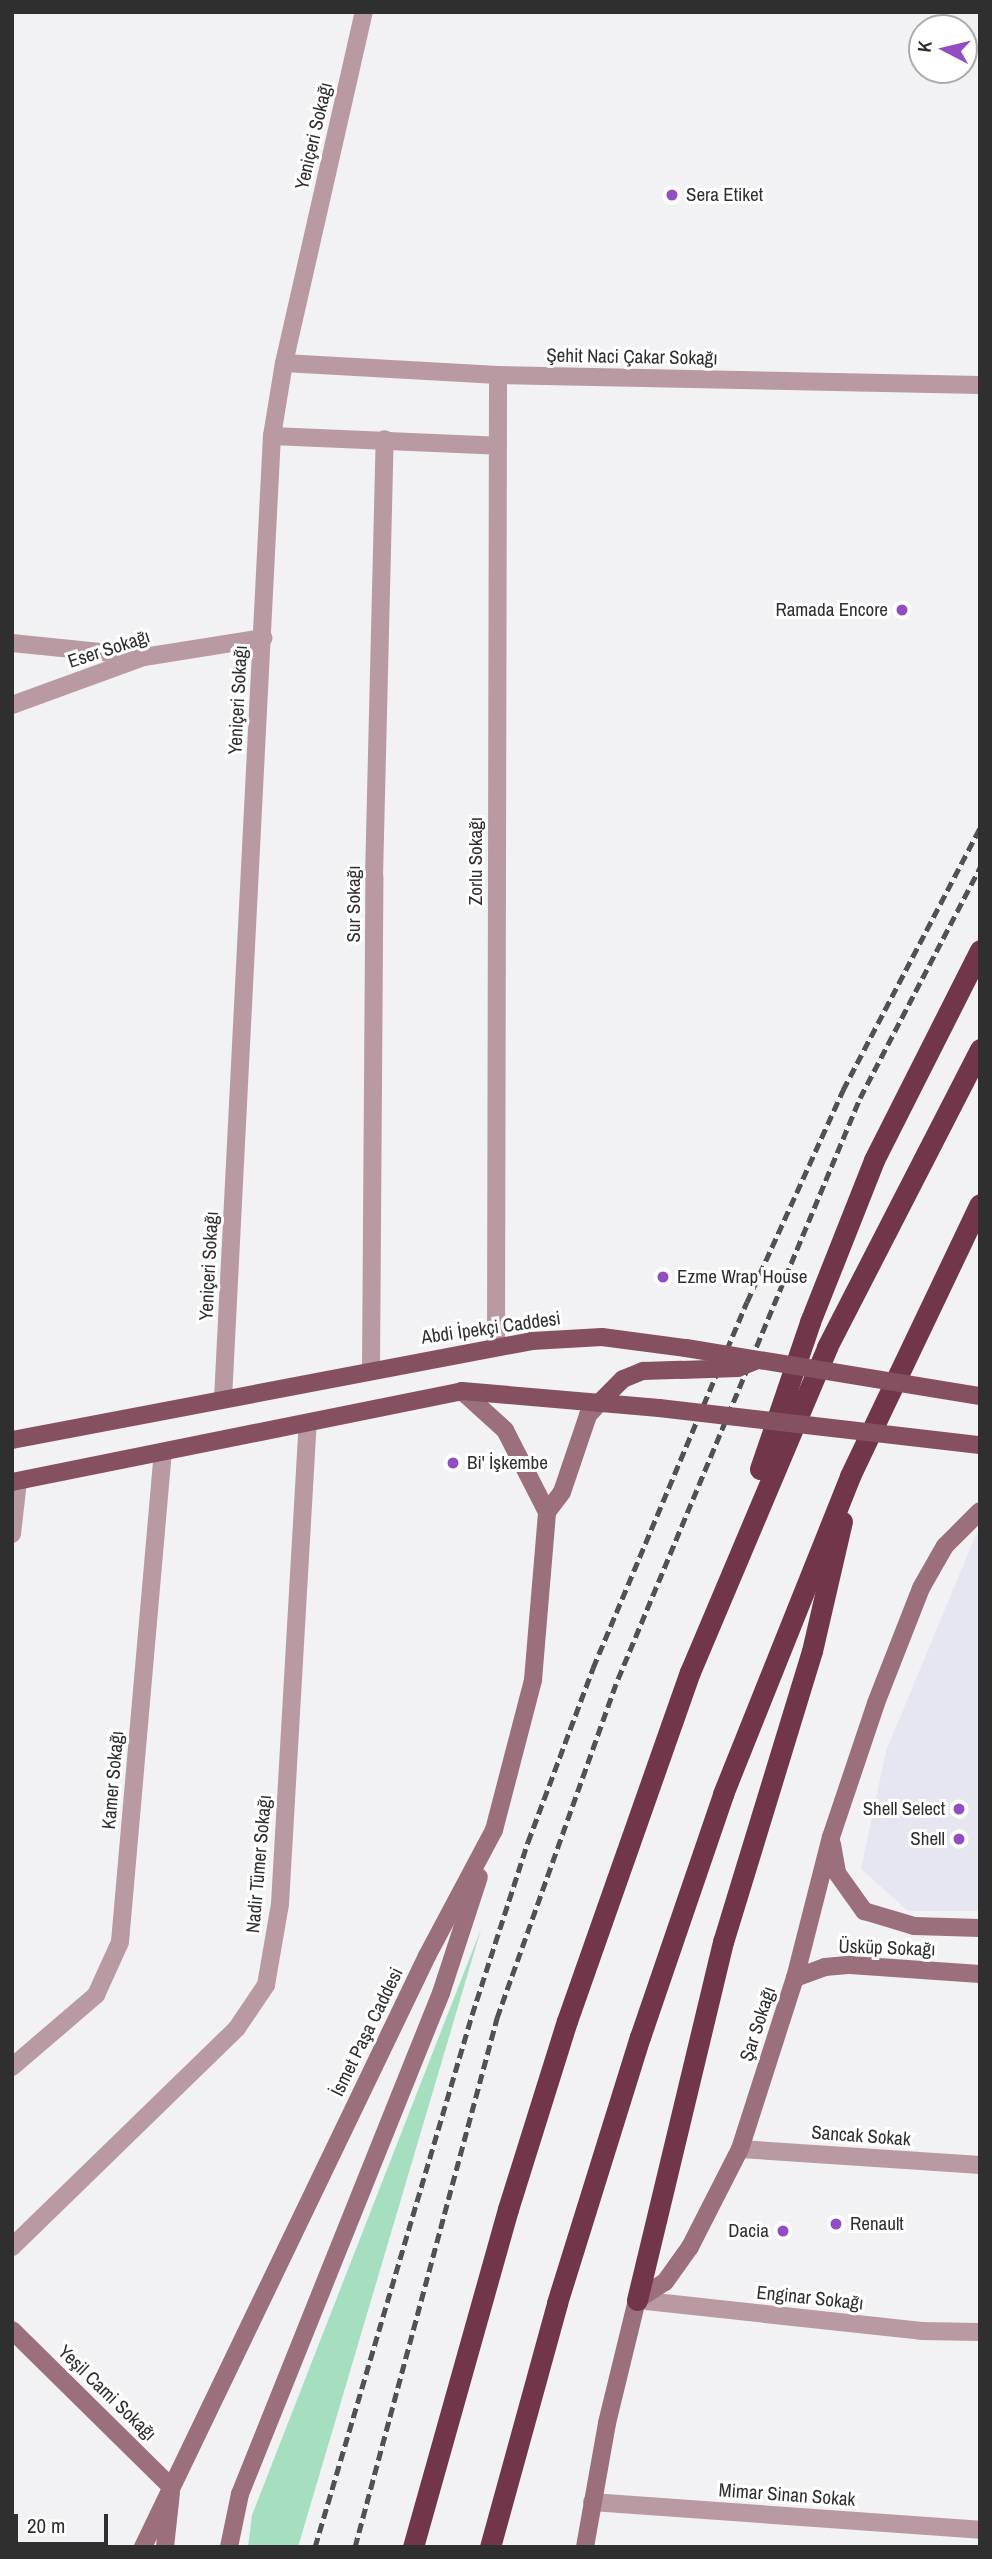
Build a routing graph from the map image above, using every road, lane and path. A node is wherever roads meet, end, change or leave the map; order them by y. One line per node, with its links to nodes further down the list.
1 (364, 12): 2 (street, Yeniçeri Sokağı)
2 (284, 363): 3 (street, Şehit Naci Çakar Sokağı); 5 (street, Yeniçeri Sokağı)
3 (498, 375): 4 (street, Şehit Naci Çakar Sokağı); 7 (street, Zorlu Sokağı)
4 (980, 385)
5 (272, 436): 6 (street); 8 (street, Yeniçeri Sokağı)
6 (385, 439): 7 (street); 17 (street, Sur Sokağı)
7 (498, 446): 15 (street, Zorlu Sokağı)
8 (263, 638): 10 (street, Eser Sokağı); 20 (street, Yeniçeri Sokağı)
9 (12, 643): 10 (street)
10 (144, 657): 11 (street, Eser Sokağı)
11 (12, 705)
12 (980, 950): 30 (highway)
13 (980, 1049): 30 (highway)
14 (980, 1204): 26 (highway)
15 (496, 1348): 16 (main road, Abdi İpekçi Caddesi, bridge); 17 (main road, Abdi İpekçi Caddesi)
16 (758, 1360): 19 (main road, Abdi İpekçi Caddesi, bridge); 21 (main road, bridge)
17 (371, 1368): 20 (main road, Abdi İpekçi Caddesi)
18 (462, 1391): 21 (main road); 22 (main road); 29 (street)
19 (980, 1396)
20 (223, 1399): 23 (main road, Abdi İpekçi Caddesi)
21 (599, 1403): 24 (main road, bridge); 29 (street)
22 (308, 1424): 25 (main road); 40 (street, Nadir Tümer Sokağı)
23 (12, 1440)
24 (980, 1444)
25 (163, 1454): 27 (main road); 37 (street, Kamer Sokağı)
26 (849, 1476): 41 (highway); 51 (highway)
27 (15, 1481): 31 (street)
28 (980, 1511): 33 (street, Şar Sokağı)
29 (547, 1512): 32 (street, İsmet Paşa Caddesi)
30 (748, 1526): 50 (highway)
31 (12, 1534)
32 (494, 1830): 44 (street, İsmet Paşa Caddesi); 49 (street)
33 (831, 1837): 34 (street, Üsküp Sokağı); 36 (street, Şar Sokağı)
34 (980, 1928)
35 (980, 1974): 36 (street, Üsküp Sokağı)
36 (795, 1978): 38 (street, Şar Sokağı)
37 (12, 2067)
38 (740, 2150): 39 (street, Sancak Sokak); 41 (street, Şar Sokağı)
39 (980, 2165)
40 (12, 2247)
41 (637, 2300): 43 (street, Enginar Sokağı); 45 (street)
42 (12, 2330): 44 (street, Yeşil Cami Sokağı)
43 (980, 2332)
44 (170, 2486): 47 (street, İsmet Paşa Caddesi); 48 (street)
45 (592, 2502): 46 (street, Mimar Sinan Sokak); 52 (street)
46 (980, 2530)
47 (143, 2547)
48 (164, 2547)
49 (229, 2547)
50 (414, 2547)
51 (490, 2547)
52 (585, 2547)

